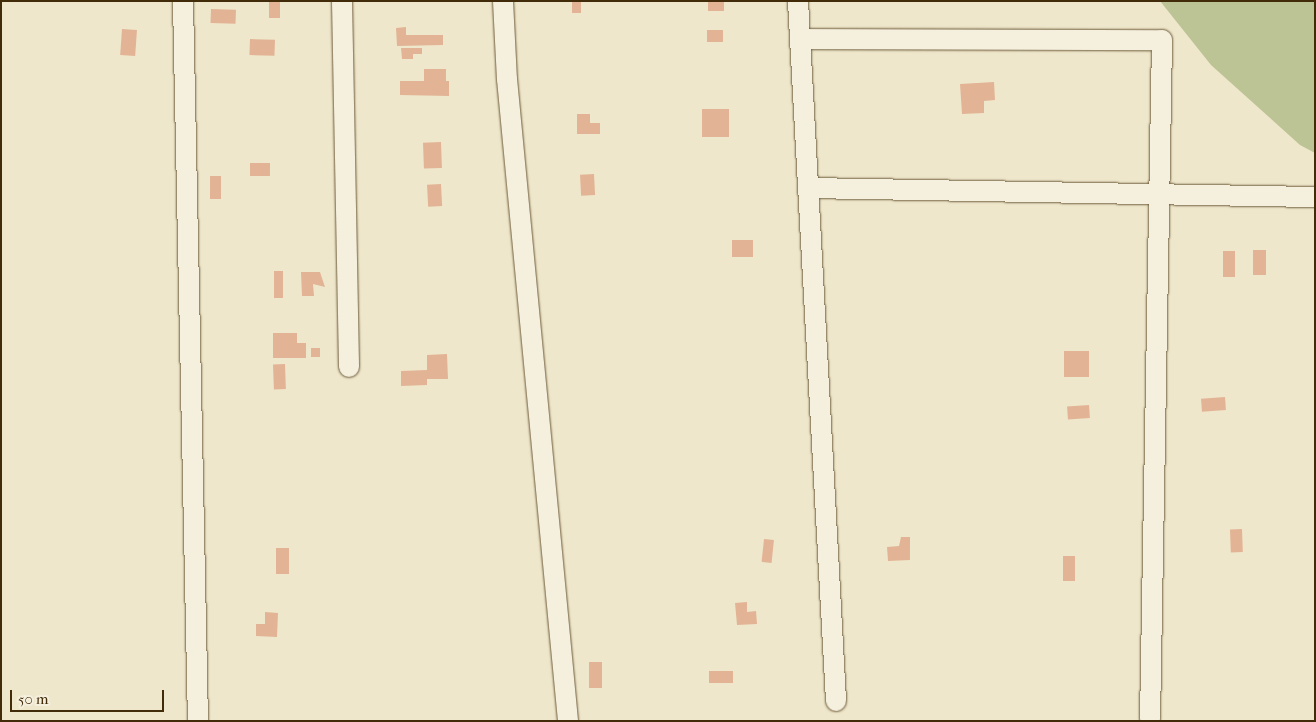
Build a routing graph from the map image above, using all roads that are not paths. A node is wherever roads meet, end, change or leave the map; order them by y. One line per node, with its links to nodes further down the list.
1 (183, 1): 12 (street)
2 (342, 1): 9 (street)
3 (503, 1): 13 (street)
4 (798, 1): 5 (street)
5 (800, 39): 6 (street); 7 (street)
6 (808, 188): 7 (street); 10 (street)
7 (1160, 194): 8 (street); 11 (street)
8 (1315, 197)
9 (349, 367)
10 (836, 701)
11 (1150, 719)
12 (198, 721)
13 (568, 721)

